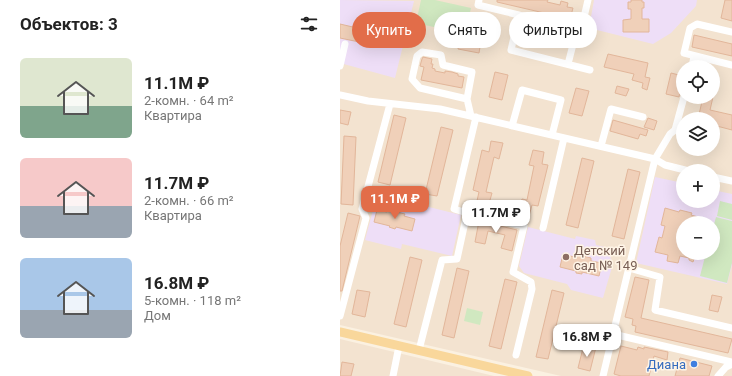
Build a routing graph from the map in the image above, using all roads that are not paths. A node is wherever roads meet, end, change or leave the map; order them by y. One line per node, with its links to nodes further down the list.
1 (479, 0): 3 (lane)
2 (588, 0): 4 (lane)
3 (509, 12)
4 (585, 12)
5 (732, 32): 9 (lane)
6 (345, 44): 13 (lane)
7 (511, 48): 11 (lane)
8 (572, 48): 11 (lane)
9 (694, 56): 10 (lane); 12 (lane)
10 (693, 60)
11 (568, 64): 14 (lane)
12 (732, 65)
13 (340, 66)
14 (590, 70)
15 (340, 95): 17 (lane)
16 (467, 99): 16 (lane); 19 (lane)
17 (390, 104): 19 (lane); 29 (lane)
18 (682, 104): 25 (lane)
19 (473, 117): 21 (lane); 31 (lane)
20 (643, 117): 24 (lane)
21 (512, 126): 22 (lane); 22 (lane)
22 (552, 135): 23 (lane)
23 (564, 138): 24 (lane); 32 (lane)
24 (601, 146): 25 (lane)
25 (655, 158): 26 (lane); 33 (lane)
26 (676, 168)
27 (720, 178): 28 (lane)
28 (732, 181)
29 (365, 196): 30 (lane); 34 (lane)
30 (402, 203)
31 (468, 213): 40 (lane); 41 (lane)
32 (543, 228)
33 (629, 268): 36 (lane); 38 (lane)
34 (343, 290): 35 (lane)
35 (340, 316)
36 (732, 328)
37 (340, 332): 39 (main road)
38 (613, 334): 42 (lane); 45 (lane)
39 (400, 346): 40 (main road); 43 (lane)
40 (419, 350): 44 (main road)
41 (516, 355)
42 (732, 362): 46 (lane)
43 (393, 376)
44 (528, 376)
45 (603, 376)
46 (718, 376)

